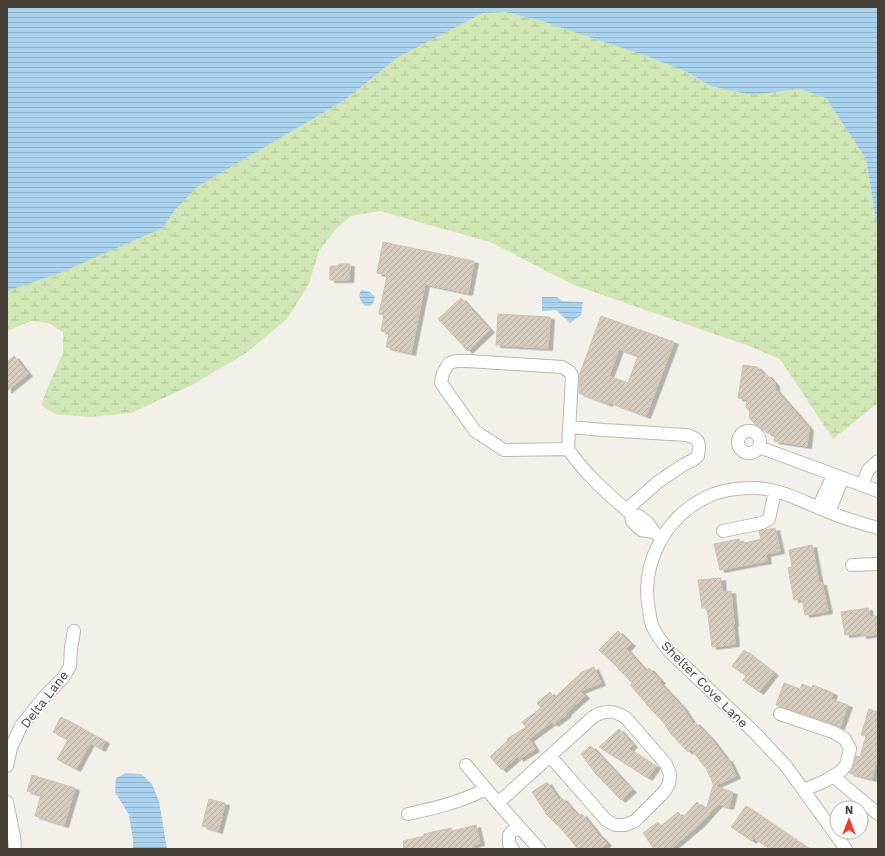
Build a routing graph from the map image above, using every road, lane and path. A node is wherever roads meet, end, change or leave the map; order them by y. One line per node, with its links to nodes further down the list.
1 (570, 427): 3 (street); 3 (street); 10 (street)
2 (759, 447): 5 (street)
3 (568, 449): 10 (street)
4 (878, 461): 6 (street)
5 (838, 477): 6 (street); 9 (street)
6 (862, 485): 8 (street)
7 (775, 491): 9 (street, Shelter Cove Lane); 12 (street); 13 (street, Shelter Cove Lane)
8 (878, 492)
9 (824, 510): 11 (street, Shelter Cove Lane)
10 (629, 512): 13 (street)
11 (878, 528)
12 (723, 531)
13 (658, 535): 23 (street, Shelter Cove Lane)
14 (878, 564): 15 (street)
15 (852, 565)
16 (74, 631): 20 (street, Delta Lane)
17 (780, 714): 21 (street)
18 (550, 756): 18 (street); 25 (street)
19 (466, 765): 22 (street)
20 (7, 766)
21 (833, 776): 23 (street); 27 (street)
22 (486, 789): 25 (street); 26 (street)
23 (804, 790): 32 (street, Shelter Cove Lane)
24 (7, 802): 29 (street)
25 (498, 804): 28 (street)
26 (408, 814)
27 (878, 814)
28 (518, 826): 30 (street); 31 (street)
29 (16, 849)
30 (513, 849)
31 (540, 849)
32 (846, 849)

